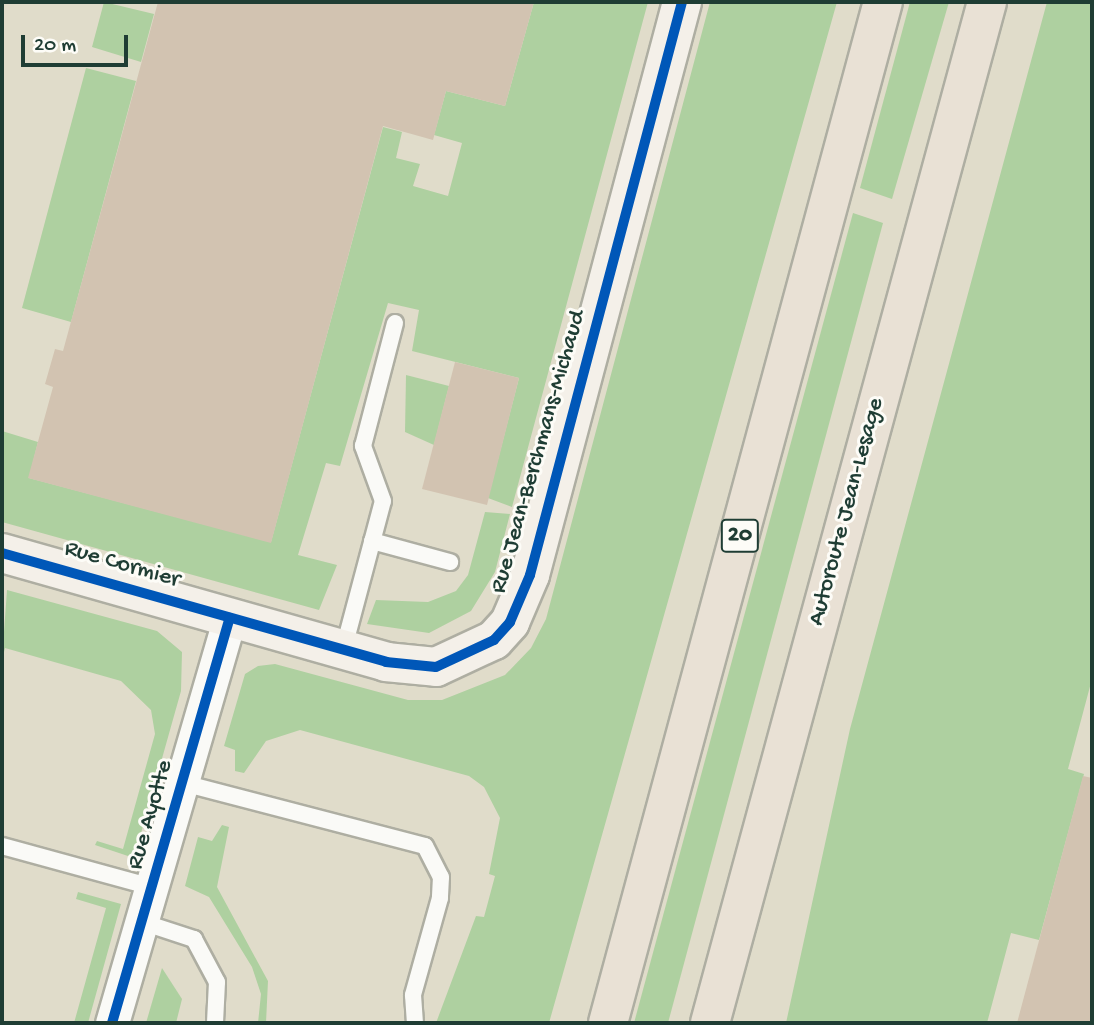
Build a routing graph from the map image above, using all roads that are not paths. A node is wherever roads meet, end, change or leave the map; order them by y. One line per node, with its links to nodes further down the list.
1 (682, 2): 9 (street, Rue Jean-Berchmans-Michaud)
2 (883, 2): 18 (highway, 20)
3 (987, 2): 12 (highway, Autoroute Jean-Lesage)
4 (395, 323): 5 (lane)
5 (372, 541): 7 (lane); 9 (lane)
6 (2, 553): 8 (street, Rue Cormier)
7 (450, 562)
8 (230, 618): 9 (street, Rue Jean-Berchmans-Michaud); 10 (street, Rue Ayotte)
9 (343, 651)
10 (183, 783): 13 (street, Rue Ayotte); 17 (lane)
11 (2, 846): 13 (lane)
12 (757, 847): 19 (highway, Autoroute Jean-Lesage); 20 (highway)
13 (152, 887): 14 (street, Rue Ayotte)
14 (142, 922): 15 (street, Rue Ayotte); 16 (lane)
15 (112, 1023)
16 (215, 1023)
17 (415, 1023)
18 (608, 1023)
19 (709, 1023)
20 (735, 1023)

